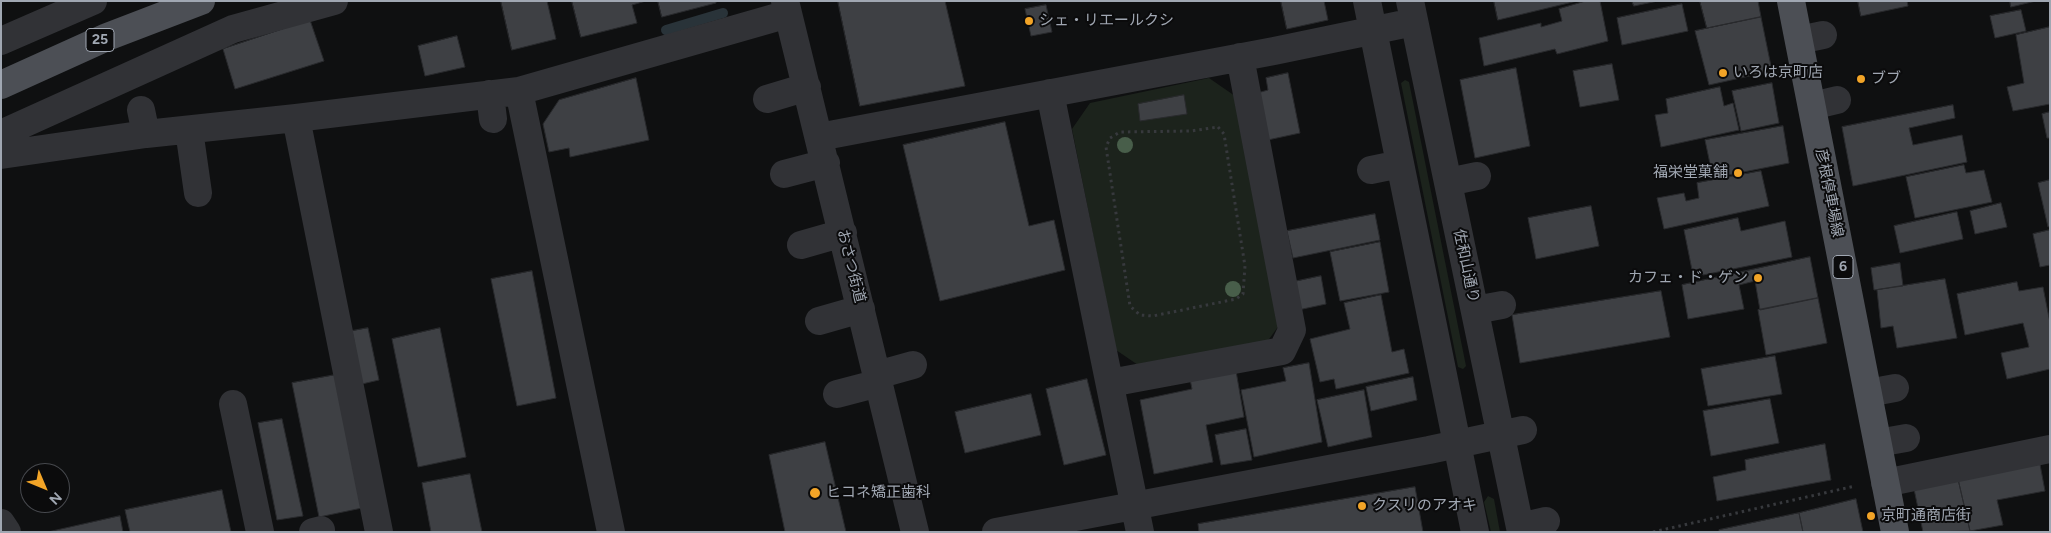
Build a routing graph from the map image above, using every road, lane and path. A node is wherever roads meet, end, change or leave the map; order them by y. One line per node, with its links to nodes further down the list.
1 (93, 1): 9 (street)
2 (201, 1): 11 (main road, 25)
3 (334, 1): 19 (street)
4 (1367, 1): 8 (street)
5 (1791, 1): 38 (main road, 彦根停車場線 / 6)
6 (786, 8): 12 (street, おさつ街道); 13 (street)
7 (1412, 12): 8 (street); 26 (street, 佐和山通り)
8 (1372, 30): 10 (street); 22 (street)
9 (1, 41)
10 (1240, 57): 14 (street); 36 (street)
11 (1, 86)
12 (807, 87): 15 (street); 20 (street, おさつ街道)
13 (519, 90): 16 (street); 51 (street)
14 (1050, 93): 20 (street); 36 (street)
15 (767, 98)
16 (296, 118): 18 (street); 55 (street)
17 (1218, 127): 17 (path)
18 (189, 130): 21 (street); 27 (street)
19 (1, 134)
20 (823, 150): 24 (street); 28 (street, おさつ街道)
21 (1, 156)
22 (1400, 164): 23 (street); 44 (street)
23 (1371, 170)
24 (784, 174)
25 (1477, 176): 26 (street)
26 (1448, 182): 32 (street, 佐和山通り)
27 (198, 193)
28 (843, 233): 29 (street); 31 (street, おさつ街道)
29 (801, 245)
30 (1502, 305): 32 (street)
31 (861, 309): 33 (street); 35 (street, おさつ街道)
32 (1475, 310): 41 (street, 佐和山通り)
33 (819, 321)
34 (913, 365): 35 (street)
35 (878, 379): 39 (street); 56 (street, おさつ街道)
36 (1110, 383): 47 (street)
37 (1895, 388): 38 (street)
38 (1868, 393): 43 (main road, 彦根停車場線 / 6)
39 (837, 394)
40 (233, 404): 54 (street)
41 (1512, 433): 44 (street); 52 (street, 佐和山通り)
42 (1906, 438): 43 (street)
43 (1878, 443): 46 (main road, 彦根停車場線 / 6)
44 (1457, 444): 47 (street); 57 (street)
45 (2050, 449): 46 (street)
46 (1873, 484): 58 (path); 59 (main road, 彦根停車場線 / 6)
47 (1138, 519): 49 (street)
48 (1546, 521): 52 (street)
49 (1011, 522)
50 (1, 524): 53 (street)
51 (616, 529)
52 (1520, 530)
53 (6, 532)
54 (260, 532)
55 (379, 532)
56 (914, 532)
57 (1475, 532)
58 (1653, 532)
59 (1895, 532)

